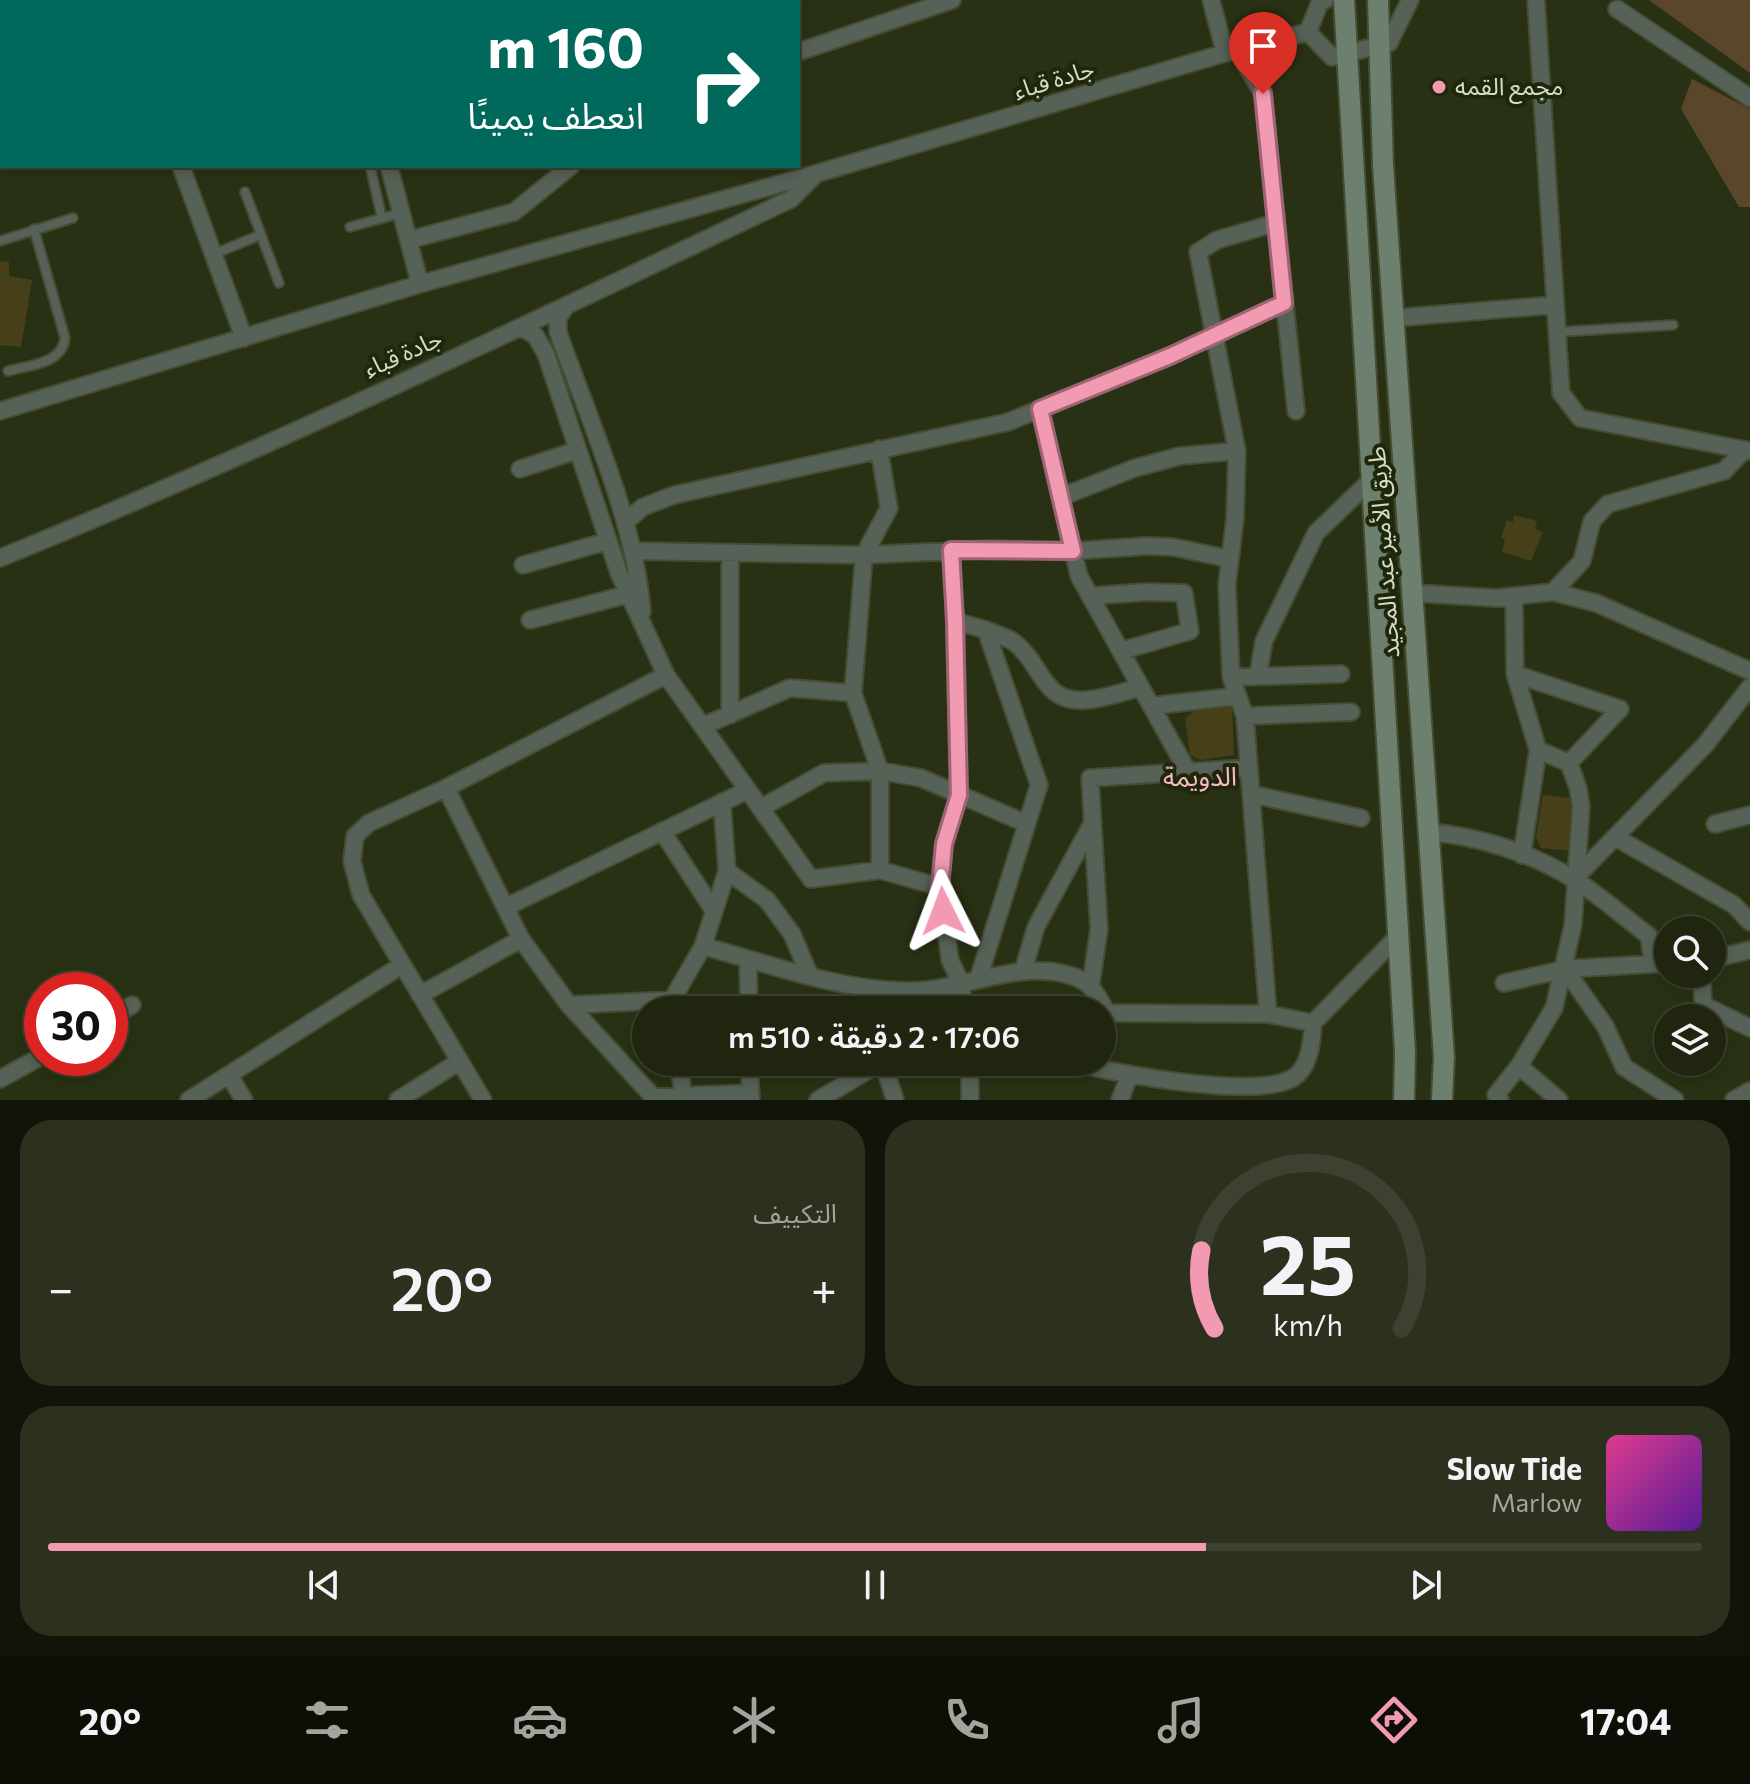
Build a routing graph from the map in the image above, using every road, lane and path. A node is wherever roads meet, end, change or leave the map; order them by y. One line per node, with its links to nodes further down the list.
1 (952, 0): 10 (street)
2 (1211, 0): 11 (street)
3 (1325, 0): 9 (street)
4 (1344, 0): 12 (main road, طريق الأمير عبد المجيد)
5 (1378, 0): 35 (main road, طريق الأمير عبد المجيد)
6 (1410, 0): 12 (street)
7 (1536, 0): 33 (street)
8 (1617, 9): 13 (street)
9 (1308, 32): 11 (street, جادة قباء); 12 (street)
10 (800, 51)
11 (1231, 52): 18 (street, جادة قباء); 23 (street)
12 (1347, 54): 43 (main road, طريق الأمير عبد المجيد)
13 (1750, 98)
14 (182, 168): 29 (street)
15 (370, 168): 22 (lane)
16 (390, 168): 20 (street)
17 (569, 168): 27 (street)
18 (815, 174): 31 (street, جادة قباء); 34 (street, جادة قباء)
19 (245, 192): 26 (lane)
20 (402, 213): 22 (lane); 27 (street)
21 (73, 218): 25 (lane)
22 (382, 218): 24 (lane)
23 (1275, 223): 32 (street); 39 (street)
24 (350, 227)
25 (34, 229): 28 (lane); 41 (lane)
26 (260, 235): 29 (lane); 30 (lane)
27 (409, 240): 31 (street)
28 (0, 241)
29 (213, 255): 40 (street)
30 (279, 283)
31 (420, 284): 40 (street, جادة قباء)
32 (1284, 303): 39 (street); 46 (street)
33 (1554, 305): 35 (street); 38 (street)
34 (566, 306): 37 (street, جادة قباء); 54 (street)
35 (1394, 318): 42 (main road, طريق الأمير عبد المجيد)
36 (1673, 325): 38 (lane)
37 (520, 327): 48 (street); 61 (street, جادة قباء)
38 (1556, 332): 50 (street)
39 (1215, 335): 44 (street); 49 (street)
40 (244, 338): 45 (street, جادة قباء)
41 (8, 371)
42 (1400, 403): 43 (main road); 65 (main road, طريق الأمير عبد المجيد)
43 (1368, 404): 52 (main road, طريق الأمير عبد المجيد)
44 (1040, 409): 47 (street); 53 (street)
45 (0, 411)
46 (1296, 411)
47 (879, 449): 54 (street); 60 (street)
48 (578, 450): 51 (street); 55 (street)
49 (1237, 451): 53 (street); 62 (street)
50 (1747, 451): 64 (street)
51 (520, 469)
52 (1372, 479): 78 (street); 116 (main road, طريق الأمير عبد المجيد)
53 (1061, 497): 58 (street)
54 (625, 522): 57 (street)
55 (608, 541): 63 (street); 66 (street)
56 (951, 550): 58 (street); 60 (street); 70 (street)
57 (633, 551): 59 (street); 71 (street)
58 (1073, 551): 62 (street); 67 (street)
59 (730, 553): 60 (street); 86 (street)
60 (864, 555): 82 (street)
61 (0, 558)
62 (1230, 559): 79 (street)
63 (523, 565)
64 (1553, 592): 68 (street); 74 (street)
65 (1413, 593): 68 (street); 106 (main road, طريق الأمير عبد المجيد)
66 (629, 594): 69 (street); 71 (street)
67 (1090, 596): 73 (street); 73 (street)
68 (1514, 596): 76 (street)
69 (530, 620)
70 (955, 621): 72 (street); 97 (street)
71 (643, 625): 77 (street)
72 (986, 630): 80 (street); 103 (street)
73 (1121, 651): 80 (street)
74 (1750, 671)
75 (1341, 674): 78 (street)
76 (1515, 674): 89 (street); 90 (street)
77 (666, 675): 88 (street); 94 (street)
78 (1258, 676): 79 (street)
79 (1231, 677): 83 (street)
80 (1141, 687): 84 (street)
81 (1750, 687): 107 (street)
82 (853, 693): 86 (street); 92 (street)
83 (1238, 696): 84 (street); 87 (street)
84 (1151, 706): 93 (street)
85 (1351, 712): 87 (street)
86 (730, 715): 88 (street)
87 (1245, 716): 91 (street)
88 (703, 726): 95 (street)
89 (1538, 750): 90 (street); 108 (street)
90 (1569, 763): 111 (street)
91 (1249, 768): 93 (street); 96 (street)
92 (880, 771): 97 (street); 99 (street); 109 (street)
93 (1188, 772): 102 (street)
94 (446, 788): 113 (street); 124 (street)
95 (748, 790): 98 (street); 99 (street)
96 (1251, 794): 101 (street); 142 (street)
97 (959, 795): 103 (street); 112 (street)
98 (722, 802): 105 (street); 110 (street)
99 (761, 808): 109 (street)
100 (1750, 815): 104 (street)
101 (1361, 818)
102 (1093, 822): 126 (street); 130 (street)
103 (1025, 823): 128 (street)
104 (1715, 824)
105 (662, 831): 113 (street); 114 (street)
106 (1429, 832): 108 (street); 171 (main road, طريق الأمير عبد المجيد)
107 (1615, 837): 111 (street); 115 (street)
108 (1522, 855): 111 (street)
109 (880, 870): 112 (street)
110 (727, 871): 114 (street); 127 (street)
111 (1574, 879): 119 (street); 125 (street)
112 (940, 887): 128 (street)
113 (506, 907): 117 (street)
114 (714, 911): 118 (street)
115 (1750, 922)
116 (1399, 935): 143 (street); 170 (main road, طريق الأمير عبد المجيد)
117 (521, 939): 133 (street); 139 (street)
118 (703, 946): 122 (street); 134 (street)
119 (1654, 947)
120 (1750, 950): 121 (street)
121 (1726, 956)
122 (748, 959): 127 (street); 135 (street)
123 (1654, 963): 125 (street)
124 (402, 965): 133 (street); 149 (street)
125 (1565, 969): 129 (street); 147 (street); 174 (street)
126 (1023, 971): 128 (street); 130 (street)
127 (809, 974): 131 (street)
128 (969, 982): 131 (street); 137 (street)
129 (1504, 983)
130 (1091, 984): 142 (street)
131 (856, 986): 136 (street)
132 (1702, 988): 144 (street)
133 (420, 995): 145 (street)
134 (678, 996)
135 (749, 996)
136 (860, 996)
137 (966, 996)
138 (132, 1005): 141 (street)
139 (569, 1005): 140 (street); 161 (street)
140 (632, 1005)
141 (128, 1007)
142 (1268, 1014): 143 (street)
143 (1313, 1023): 158 (street)
144 (1750, 1028)
145 (460, 1061): 164 (street); 165 (street)
146 (24, 1066): 156 (street)
147 (1519, 1066): 172 (street); 173 (street)
148 (1116, 1073): 155 (street)
149 (229, 1075): 162 (street); 163 (street)
150 (681, 1076): 159 (street)
151 (749, 1076): 160 (street)
152 (859, 1076): 166 (street)
153 (887, 1076): 167 (street)
154 (970, 1076): 168 (street)
155 (1129, 1076): 158 (street); 169 (street)
156 (0, 1079)
157 (1750, 1091): 175 (street)
158 (1223, 1094)
159 (683, 1096): 160 (street); 161 (street)
160 (750, 1097)
161 (655, 1098)
162 (189, 1100)
163 (244, 1100)
164 (398, 1100)
165 (483, 1100)
166 (818, 1100)
167 (895, 1100)
168 (970, 1100)
169 (1120, 1100)
170 (1404, 1100)
171 (1442, 1100)
172 (1500, 1100)
173 (1559, 1100)
174 (1675, 1100)
175 (1734, 1100)

